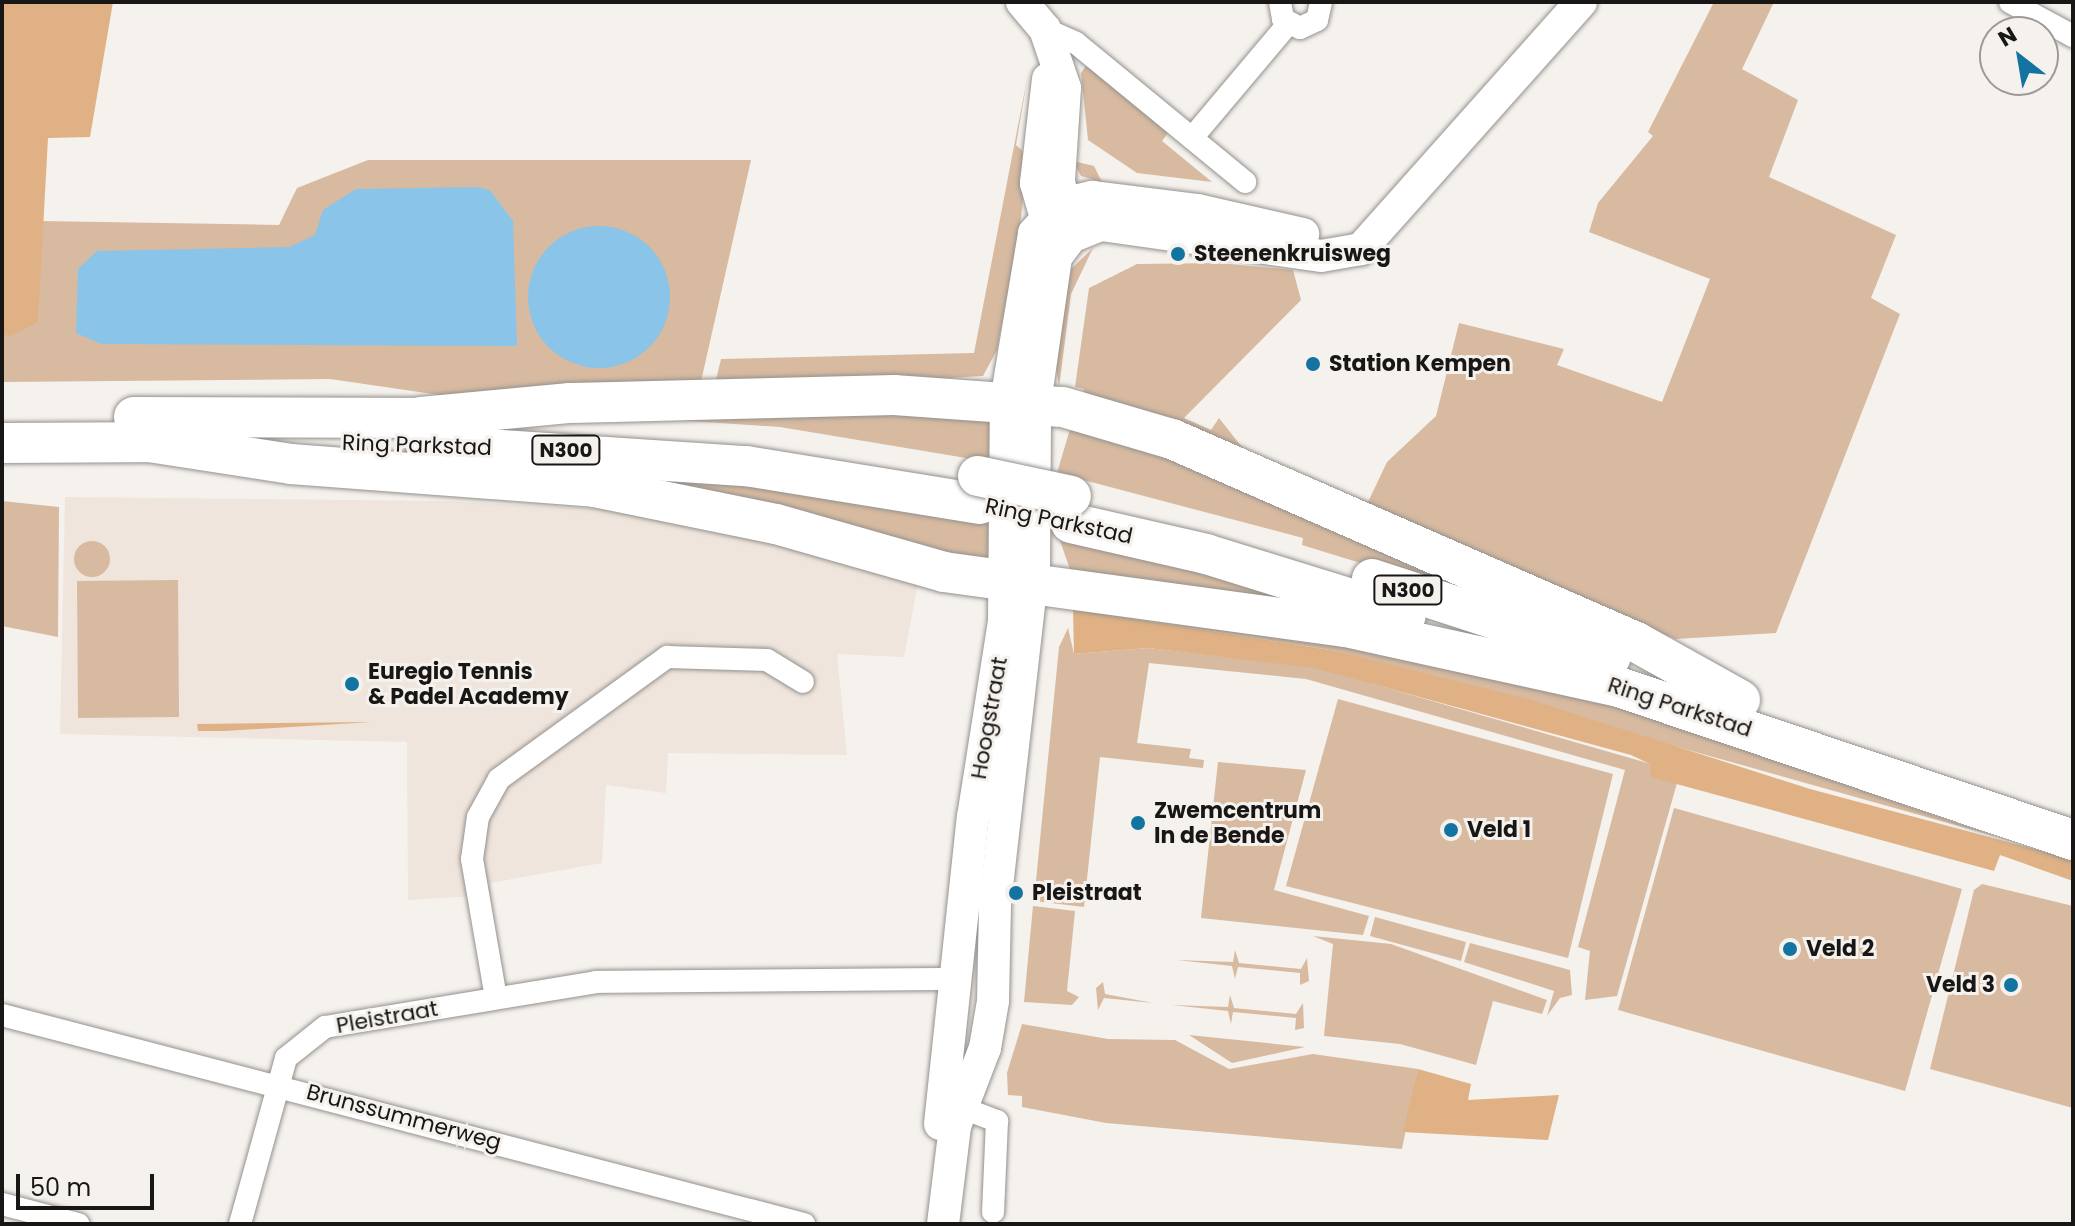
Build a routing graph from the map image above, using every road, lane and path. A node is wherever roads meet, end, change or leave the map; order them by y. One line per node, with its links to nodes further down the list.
1 (1022, 2): 8 (main road)
2 (1280, 2): 6 (street)
3 (1321, 2): 6 (street)
4 (1581, 2): 12 (main road)
5 (2010, 2): 7 (street)
6 (1288, 24): 9 (street)
7 (2073, 36)
8 (1049, 43): 9 (street); 11 (main road)
9 (1192, 138): 10 (street)
10 (1245, 182)
11 (1053, 209): 12 (main road); 13 (main road); 14 (main road, Hoogstraat)
12 (1386, 230): 13 (main road)
13 (1071, 237): 14 (main road, Hoogstraat)
14 (1021, 402): 16 (highway, N300); 21 (main road, Hoogstraat); 24 (highway, N300)
15 (2, 417): 16 (highway, Ring Parkstad / N300)
16 (421, 417): 19 (highway, Ring Parkstad / N300)
17 (149, 442): 18 (highway, Ring Parkstad / N300); 19 (highway, Ring Parkstad / N300); 21 (highway, N300)
18 (2, 443)
19 (979, 490): 20 (highway, Ring Parkstad / N300)
20 (1071, 510): 23 (highway, Ring Parkstad / N300); 24 (highway, Ring Parkstad / N300)
21 (1018, 584): 23 (highway, N300); 27 (main road, Hoogstraat); 29 (main road, Hoogstraat)
22 (803, 682): 28 (street)
23 (1618, 687): 26 (highway, Ring Parkstad / N300)
24 (1740, 700): 25 (highway, Ring Parkstad / N300)
25 (2073, 812)
26 (2073, 840)
27 (957, 972): 28 (street, Pleistraat); 29 (main road); 38 (main road, Hoogstraat)
28 (496, 998): 31 (street, Pleistraat)
29 (993, 1004): 32 (main road, Hoogstraat)
30 (2, 1015): 31 (street, Brunssummerweg)
31 (280, 1084): 36 (street, Pleistraat); 37 (street, Brunssummerweg)
32 (960, 1107): 34 (street); 39 (main road, Hoogstraat)
33 (2, 1204): 35 (street)
34 (993, 1212)
35 (78, 1224)
36 (240, 1224)
37 (804, 1224)
38 (924, 1224)
39 (943, 1224)

